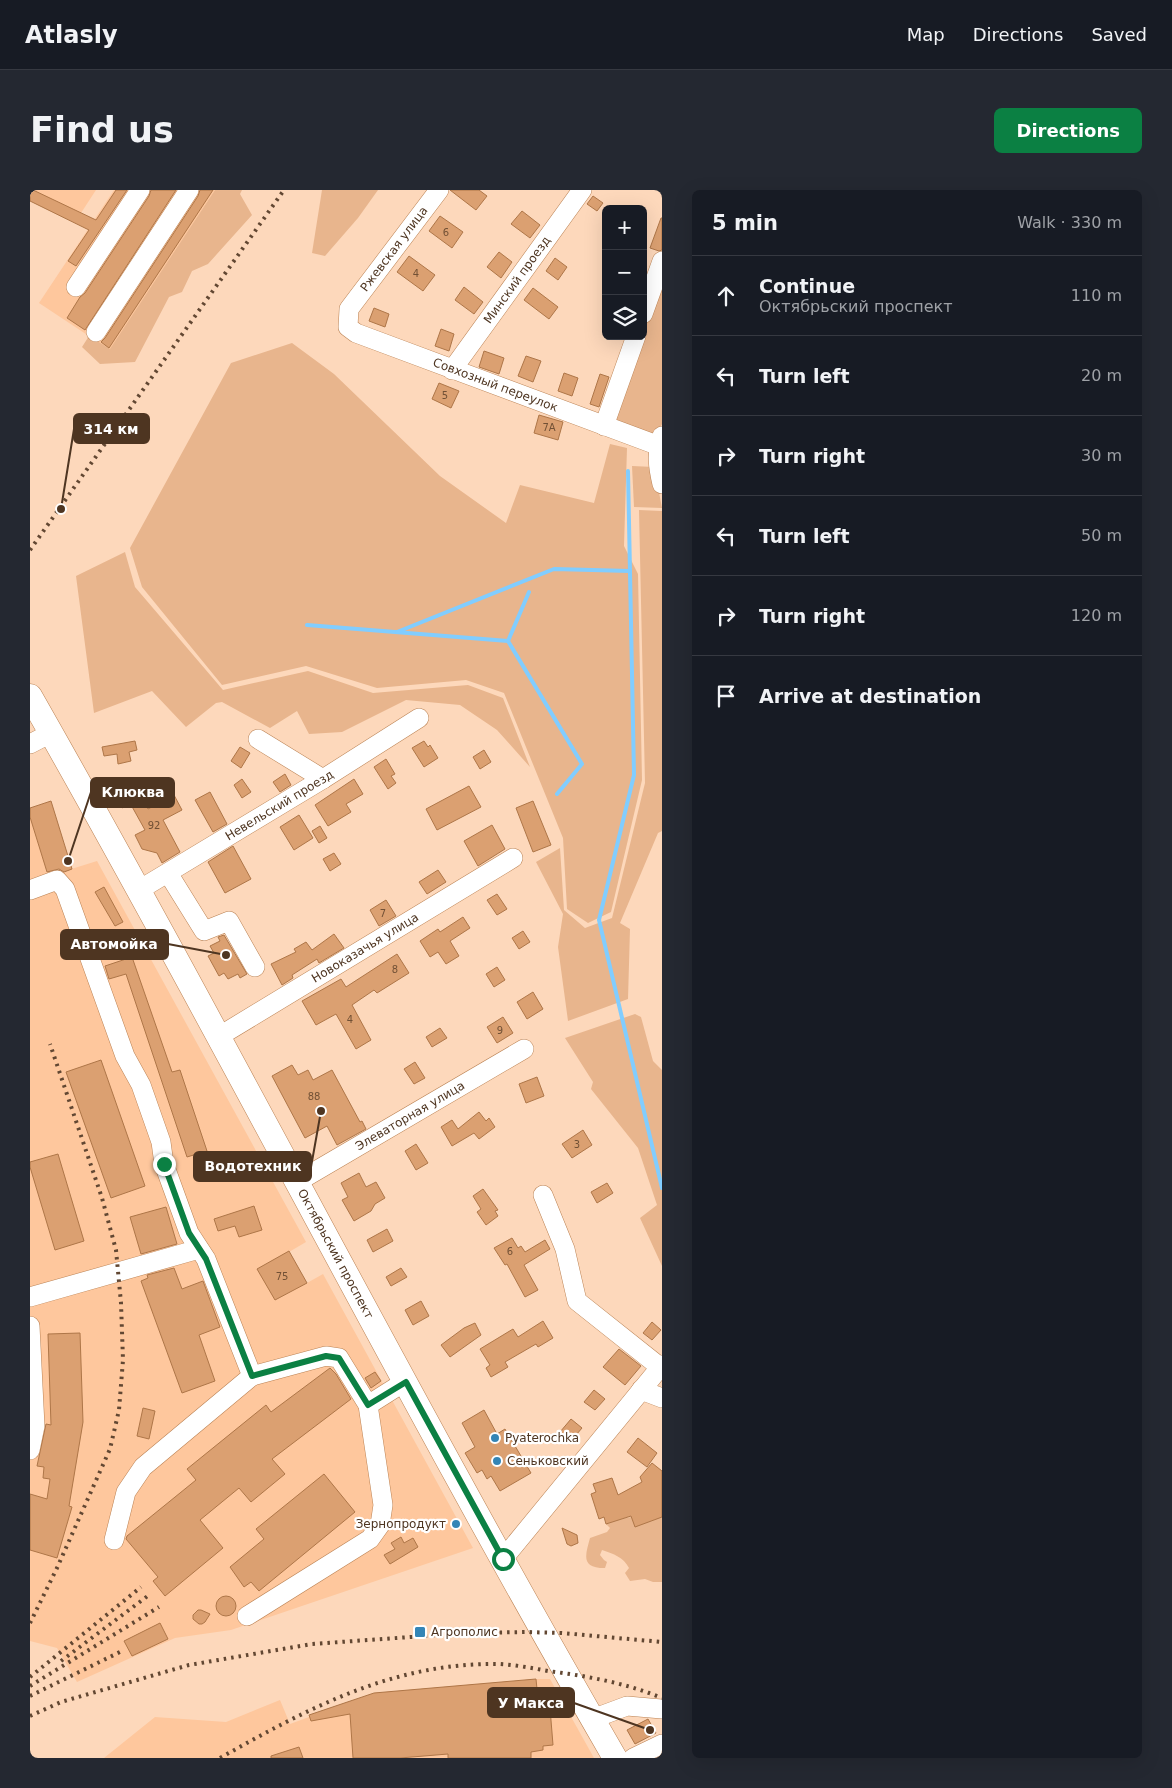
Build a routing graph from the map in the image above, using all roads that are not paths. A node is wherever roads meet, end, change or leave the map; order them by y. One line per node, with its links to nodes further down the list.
1 (140, 190): 6 (street)
2 (189, 190): 9 (street)
3 (439, 190): 8 (street, Ржевская улица)
4 (582, 190): 11 (street, Минский проезд)
5 (662, 261): 7 (street)
6 (76, 287)
7 (647, 303)
8 (349, 309): 11 (street, Совхозный переулок)
9 (96, 332)
10 (635, 340): 12 (street)
11 (452, 370): 12 (street, Совхозный переулок)
12 (604, 426): 13 (street, Совхозный переулок)
13 (661, 443): 14 (street)
14 (662, 484)
15 (30, 696): 17 (main road, Октябрьский проспект)
16 (419, 718): 20 (street, Невельский проезд)
17 (51, 733): 19 (street); 24 (main road, Октябрьский проспект)
18 (258, 739): 20 (street)
19 (30, 744)
20 (323, 779): 22 (street, Невельский проезд)
21 (512, 858): 26 (street, Новоказачья улица)
22 (168, 873): 24 (street, Невельский проезд); 25 (street)
23 (30, 890): 30 (street)
24 (139, 890): 26 (main road, Октябрьский проспект)
25 (255, 967)
26 (218, 1037): 28 (main road, Октябрьский проспект)
27 (524, 1049): 28 (street, Элеваторная улица)
28 (297, 1182): 35 (main road, Октябрьский проспект)
29 (543, 1195): 33 (street)
30 (199, 1249): 31 (street); 34 (street)
31 (30, 1297)
32 (30, 1326): 39 (street)
33 (661, 1366): 36 (street)
34 (252, 1376): 38 (street); 40 (street)
35 (406, 1382): 38 (street); 41 (main road, Октябрьский проспект)
36 (641, 1390): 37 (street); 41 (street)
37 (662, 1398)
38 (368, 1405): 42 (street)
39 (30, 1450)
40 (114, 1540)
41 (503, 1559): 44 (main road, Октябрьский проспект)
42 (247, 1616)
43 (662, 1709): 44 (street)
44 (592, 1719): 46 (main road, Октябрьский проспект)
45 (662, 1744): 47 (street)
46 (615, 1758)
47 (633, 1758)

